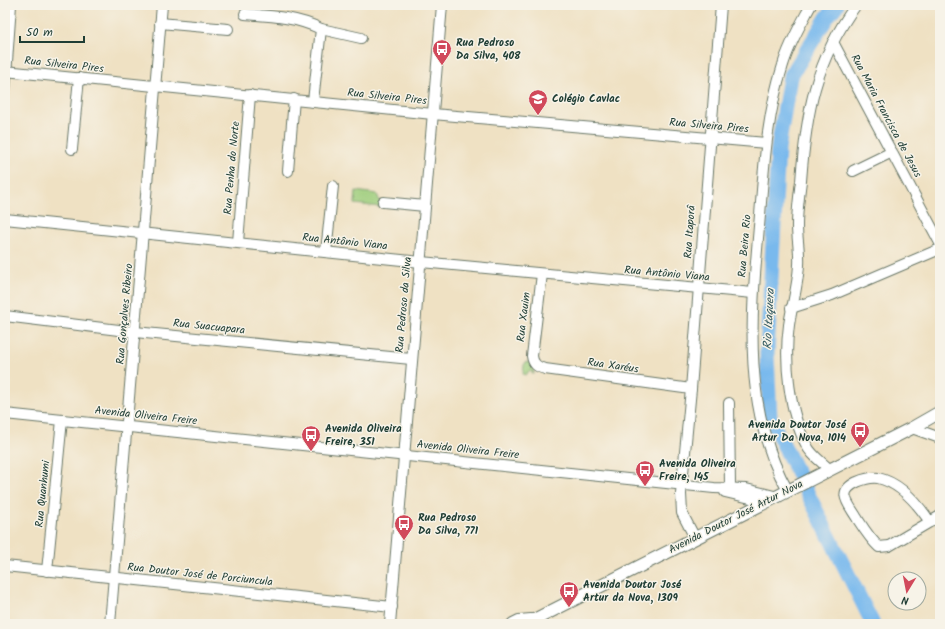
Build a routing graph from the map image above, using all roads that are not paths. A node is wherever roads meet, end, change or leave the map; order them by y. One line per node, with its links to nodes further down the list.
1 (11, 5): 13 (street)
2 (162, 5): 8 (street, Rua Gonçalves Ribeiro)
3 (442, 5): 20 (street, Rua Pedroso da Silva)
4 (721, 5): 21 (street, Rua Itaporâ)
5 (811, 5): 22 (street, Rua Beira Rio)
6 (856, 5): 12 (street)
7 (245, 14): 10 (street)
8 (160, 23): 9 (street); 15 (street, Rua Gonçalves Ribeiro)
9 (228, 29)
10 (321, 29): 11 (street); 19 (street)
11 (361, 38)
12 (833, 42): 24 (street, Rua Maria Francisca de Jesus); 40 (street)
13 (6, 71): 14 (street, Rua Silveira Pires); 16 (street)
14 (79, 78): 15 (street, Rua Silveira Pires); 23 (street)
15 (155, 86): 17 (street, Rua Silveira Pires); 31 (street, Rua Gonçalves Ribeiro)
16 (5, 90)
17 (250, 95): 18 (street, Rua Silveira Pires); 32 (street, Rua Penha do Norte)
18 (294, 99): 19 (street, Rua Silveira Pires); 25 (street)
19 (313, 101): 20 (street, Rua Silveira Pires)
20 (433, 114): 21 (street, Rua Silveira Pires); 29 (street, Rua Pedroso da Silva)
21 (710, 139): 22 (street, Rua Silveira Pires); 38 (street, Rua Itaporâ)
22 (766, 143): 39 (street, Rua Beira Rio)
23 (72, 149)
24 (892, 152): 26 (street); 33 (street, Rua Maria Francisca de Jesus)
25 (288, 171)
26 (853, 171)
27 (333, 186): 35 (street)
28 (383, 202): 29 (street)
29 (425, 206): 36 (street, Rua Pedroso da Silva)
30 (5, 219): 31 (street, Rua Antônio Viana)
31 (143, 233): 32 (street, Rua Antônio Viana); 42 (street, Rua Gonçalves Ribeiro)
32 (238, 242): 35 (street, Rua Antônio Viana)
33 (940, 243)
34 (940, 249): 40 (street)
35 (326, 252): 36 (street, Rua Antônio Viana)
36 (421, 262): 37 (street, Rua Antônio Viana); 43 (street, Rua Pedroso da Silva)
37 (542, 274): 38 (street, Rua Antônio Viana); 44 (street, Rua Xauim)
38 (698, 289): 39 (street, Rua Antônio Viana); 45 (street, Rua Itaporâ)
39 (753, 293): 58 (street, Rua Beira Rio)
40 (791, 308): 54 (street)
41 (5, 316): 42 (street, Rua Suacuapara)
42 (135, 332): 43 (street, Rua Suacuapara); 50 (street, Rua Gonçalves Ribeiro)
43 (411, 359): 53 (street, Rua Pedroso da Silva)
44 (534, 363): 45 (street, Rua Xaréus)
45 (691, 389): 55 (street, Rua Itaporâ)
46 (729, 402): 56 (street)
47 (940, 412): 51 (main road, Avenida Doutor José Artur Nova)
48 (5, 414): 49 (street, Avenida Oliveira Freire)
49 (62, 420): 50 (street, Avenida Oliveira Freire); 63 (street, Rua Quanhumi)
50 (128, 426): 53 (street, Avenida Oliveira Freire); 64 (street, Rua Gonçalves Ribeiro)
51 (912, 428): 52 (street); 54 (main road, Avenida Doutor José Artur Nova)
52 (940, 438)
53 (404, 456): 55 (street, Avenida Oliveira Freire); 65 (street, Rua Pedroso da Silva)
54 (824, 472): 58 (main road, Avenida Doutor José Artur Nova)
55 (682, 485): 57 (street, Avenida Oliveira Freire); 61 (street, Rua Itaporâ)
56 (730, 487): 57 (street, Avenida Oliveira Freire); 58 (street, Avenida Oliveira Freire)
57 (714, 488): 58 (street, Avenida Oliveira Freire)
58 (781, 494): 61 (main road, Avenida Doutor José Artur Nova)
59 (940, 516): 60 (street)
60 (930, 522): 60 (street)
61 (695, 538): 66 (main road, Avenida Doutor José Artur Nova)
62 (5, 566): 63 (street, Rua Doutor José de Porciuncula)
63 (47, 571): 64 (street, Rua Doutor José de Porciuncula)
64 (115, 578): 65 (street, Rua Doutor José de Porciuncula); 67 (street, Rua Gonçalves Ribeiro)
65 (392, 607): 68 (street, Rua Pedroso da Silva)
66 (528, 622): 69 (main road, Avenida Doutor José Artur Nova)
67 (110, 624)
68 (390, 624)
69 (513, 624)

